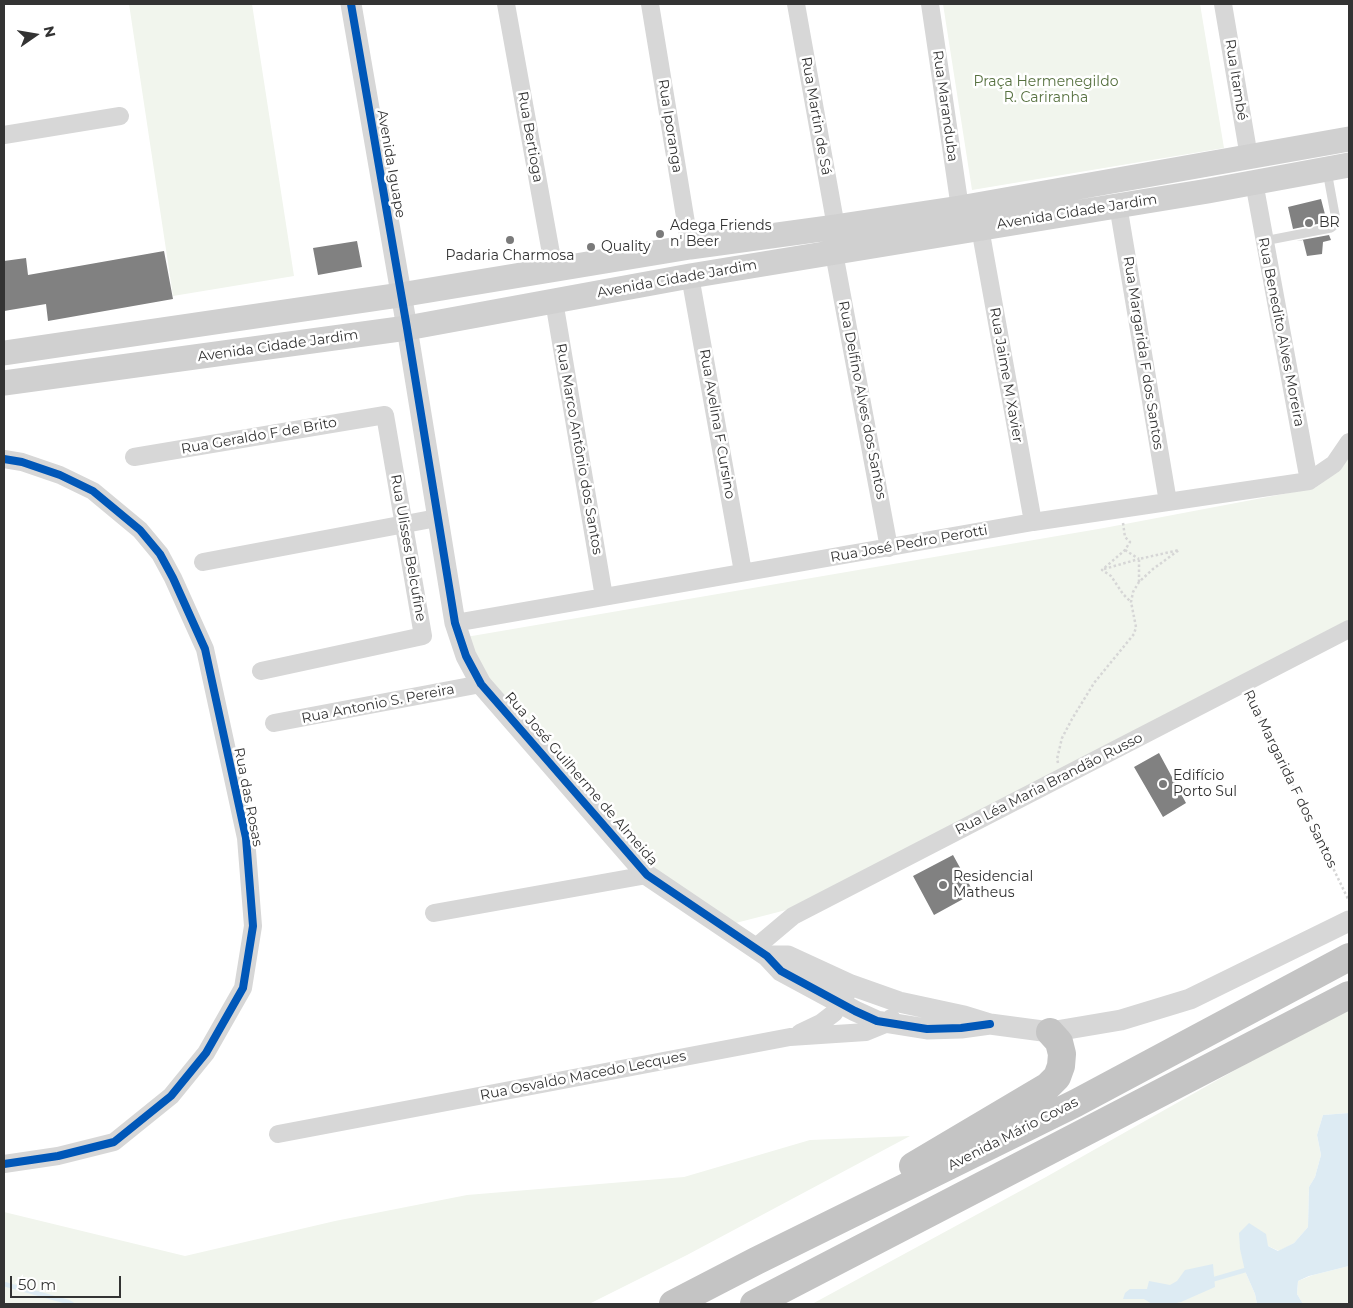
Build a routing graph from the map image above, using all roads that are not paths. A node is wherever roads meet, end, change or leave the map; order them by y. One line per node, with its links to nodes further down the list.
1 (351, 4): 26 (street, Avenida Iguape)
2 (506, 4): 23 (street, Rua Bertioga)
3 (650, 4): 20 (street, Rua Iporanga)
4 (796, 4): 17 (street, Rua Martin de Sá)
5 (930, 4): 16 (street, Rua Maranduba)
6 (1224, 4): 10 (street, Rua Itambé)
7 (120, 116): 8 (street)
8 (4, 135)
9 (1349, 139): 10 (main road, Avenida Cidade Jardim)
10 (1249, 157): 11 (main road, Avenida Cidade Jardim)
11 (1204, 165): 14 (main road); 16 (main road, Avenida Cidade Jardim)
12 (1338, 167): 13 (main road, Avenida Cidade Jardim); 19 (lane)
13 (1254, 182): 14 (main road, Avenida Cidade Jardim); 19 (street, Rua Benedito Alves Moreira)
14 (1208, 191): 15 (main road, Avenida Cidade Jardim)
15 (1118, 205): 18 (main road, Avenida Cidade Jardim); 36 (street, Rua Margarida F dos Santos)
16 (960, 208): 17 (main road, Avenida Cidade Jardim)
17 (836, 227): 20 (main road, Avenida Cidade Jardim)
18 (980, 228): 21 (main road, Avenida Cidade Jardim); 38 (street, Rua Jaime M Xavier)
19 (1264, 241): 35 (street, Rua Benedito Alves Moreira)
20 (690, 247): 22 (main road, Avenida Cidade Jardim)
21 (834, 253): 24 (main road, Avenida Cidade Jardim); 40 (street, Rua Delfino Alves dos Santos)
22 (631, 256): 23 (main road, Avenida Cidade Jardim); 25 (main road)
23 (554, 270): 26 (main road, Avenida Cidade Jardim)
24 (690, 276): 25 (main road, Avenida Cidade Jardim); 42 (street, Rua Avelina F Cursino)
25 (635, 286): 27 (main road, Avenida Cidade Jardim)
26 (400, 294): 28 (street, Avenida Iguape); 29 (main road, Avenida Cidade Jardim)
27 (554, 301): 28 (main road, Avenida Cidade Jardim); 43 (street, Rua Marco Antônio dos Santos)
28 (407, 328): 30 (main road, Avenida Cidade Jardim); 37 (street, Rua José Guilherme de Almeida)
29 (4, 353)
30 (4, 383)
31 (385, 415): 33 (street, Rua Geraldo F de Brito); 39 (street, Rua Ulisses Belcufine)
32 (1349, 442): 35 (street, Rua José Pedro Perotti)
33 (134, 457)
34 (4, 459): 63 (street, Rua das Rosas)
35 (1309, 481): 36 (street, Rua José Pedro Perotti)
36 (1168, 502): 38 (street, Rua José Pedro Perotti)
37 (437, 518): 39 (street); 44 (street, Rua José Guilherme de Almeida)
38 (1033, 522): 40 (street, Rua José Pedro Perotti)
39 (404, 524): 41 (street); 46 (street, Rua Ulisses Belcufine)
40 (889, 548): 42 (street, Rua José Pedro Perotti)
41 (203, 562)
42 (743, 572): 43 (street, Rua José Pedro Perotti)
43 (604, 597): 44 (street, Rua José Pedro Perotti)
44 (454, 622): 47 (street, Rua José Guilherme de Almeida)
45 (1349, 629): 52 (street, Rua Léa Maria Brandão Russo)
46 (261, 671)
47 (482, 684): 48 (street, Rua Antonio S. Pereira); 49 (street, Rua José Guilherme de Almeida)
48 (274, 723)
49 (647, 875): 50 (street); 52 (street, Rua José Guilherme de Almeida)
50 (434, 913)
51 (1349, 921): 60 (street, Rua José Guilherme de Almeida)
52 (761, 952): 54 (street, Rua José Guilherme de Almeida); 57 (street, Rua José Guilherme de Almeida)
53 (1349, 957): 64 (highway, Avenida Mário Covas)
54 (851, 985): 56 (street, Rua José Guilherme de Almeida); 57 (street)
55 (1349, 995): 66 (highway)
56 (899, 1002): 58 (street); 59 (street, Rua José Guilherme de Almeida)
57 (841, 1004): 58 (street, Rua José Guilherme de Almeida); 61 (street)
58 (888, 1023): 59 (street, Rua José Guilherme de Almeida); 61 (street, Rua Osvaldo Macedo Lecques)
59 (990, 1024): 60 (street, Rua José Guilherme de Almeida)
60 (1050, 1032): 64 (highway)
61 (790, 1037): 62 (street, Rua Osvaldo Macedo Lecques)
62 (278, 1134)
63 (4, 1164)
64 (756, 1260): 65 (highway, Avenida Mário Covas)
65 (673, 1304)
66 (754, 1304)

